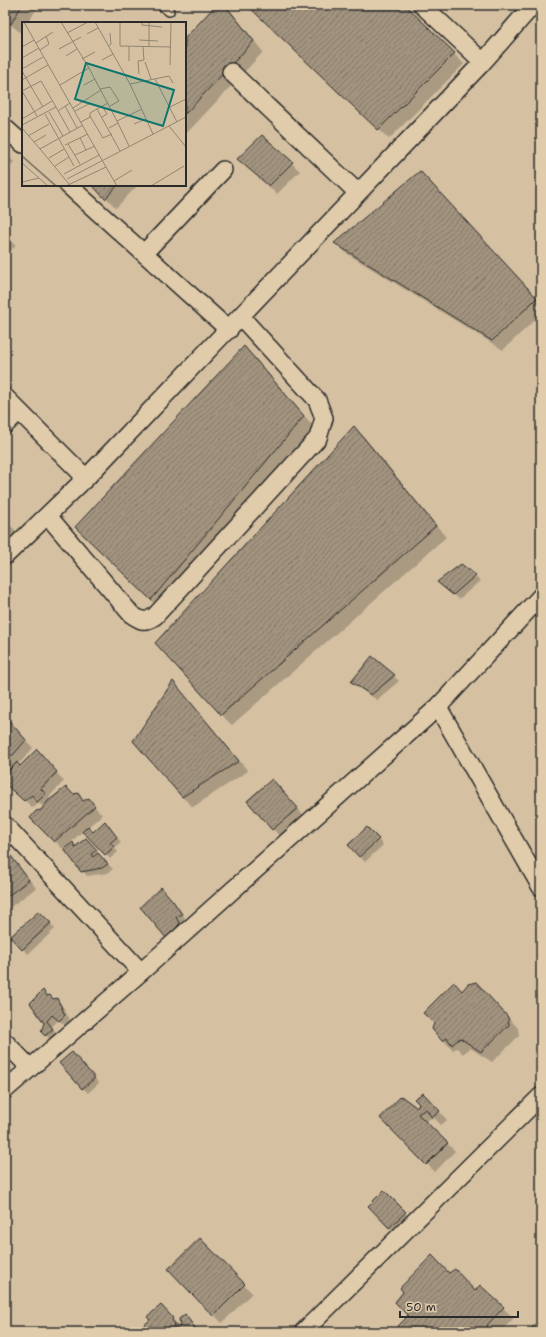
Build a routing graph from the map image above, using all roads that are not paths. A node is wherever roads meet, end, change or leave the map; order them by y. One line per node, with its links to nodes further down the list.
1 (161, 5): 4 (lane)
2 (422, 5): 5 (street)
3 (527, 7): 5 (street)
4 (169, 11)
5 (483, 62): 11 (street)
6 (231, 72): 11 (street)
7 (5, 128): 8 (street)
8 (22, 143)
9 (223, 170): 12 (street)
10 (69, 186): 12 (street)
11 (358, 192): 13 (street)
12 (144, 253): 14 (street)
13 (241, 317): 14 (street); 19 (street)
14 (229, 330): 18 (street)
15 (5, 396): 16 (street)
16 (19, 411): 17 (street); 18 (street)
17 (5, 426)
18 (86, 478): 19 (street)
19 (48, 516): 20 (street)
20 (5, 556)
21 (541, 596): 22 (street)
22 (438, 707): 24 (street); 25 (street)
23 (5, 825): 25 (street)
24 (541, 887)
25 (141, 972): 27 (street)
26 (5, 1042): 27 (street)
27 (30, 1068): 28 (street)
28 (5, 1090)
29 (541, 1096): 30 (street)
30 (303, 1332)

